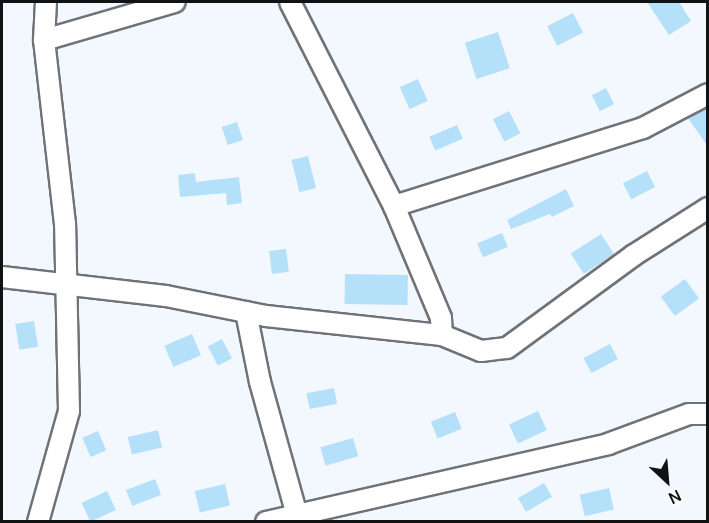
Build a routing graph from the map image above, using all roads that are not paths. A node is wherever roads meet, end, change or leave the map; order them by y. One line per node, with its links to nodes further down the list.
1 (46, 2): 4 (street)
2 (175, 2): 4 (street)
3 (290, 2): 6 (street)
4 (44, 40): 9 (street)
5 (708, 94): 6 (street)
6 (394, 206): 11 (street)
7 (708, 208): 11 (street)
8 (2, 277): 9 (street)
9 (67, 284): 10 (street); 14 (street)
10 (246, 312): 11 (street); 13 (street)
11 (442, 335)
12 (708, 414): 13 (street)
13 (306, 516): 15 (street)
14 (38, 522)
15 (266, 522)

